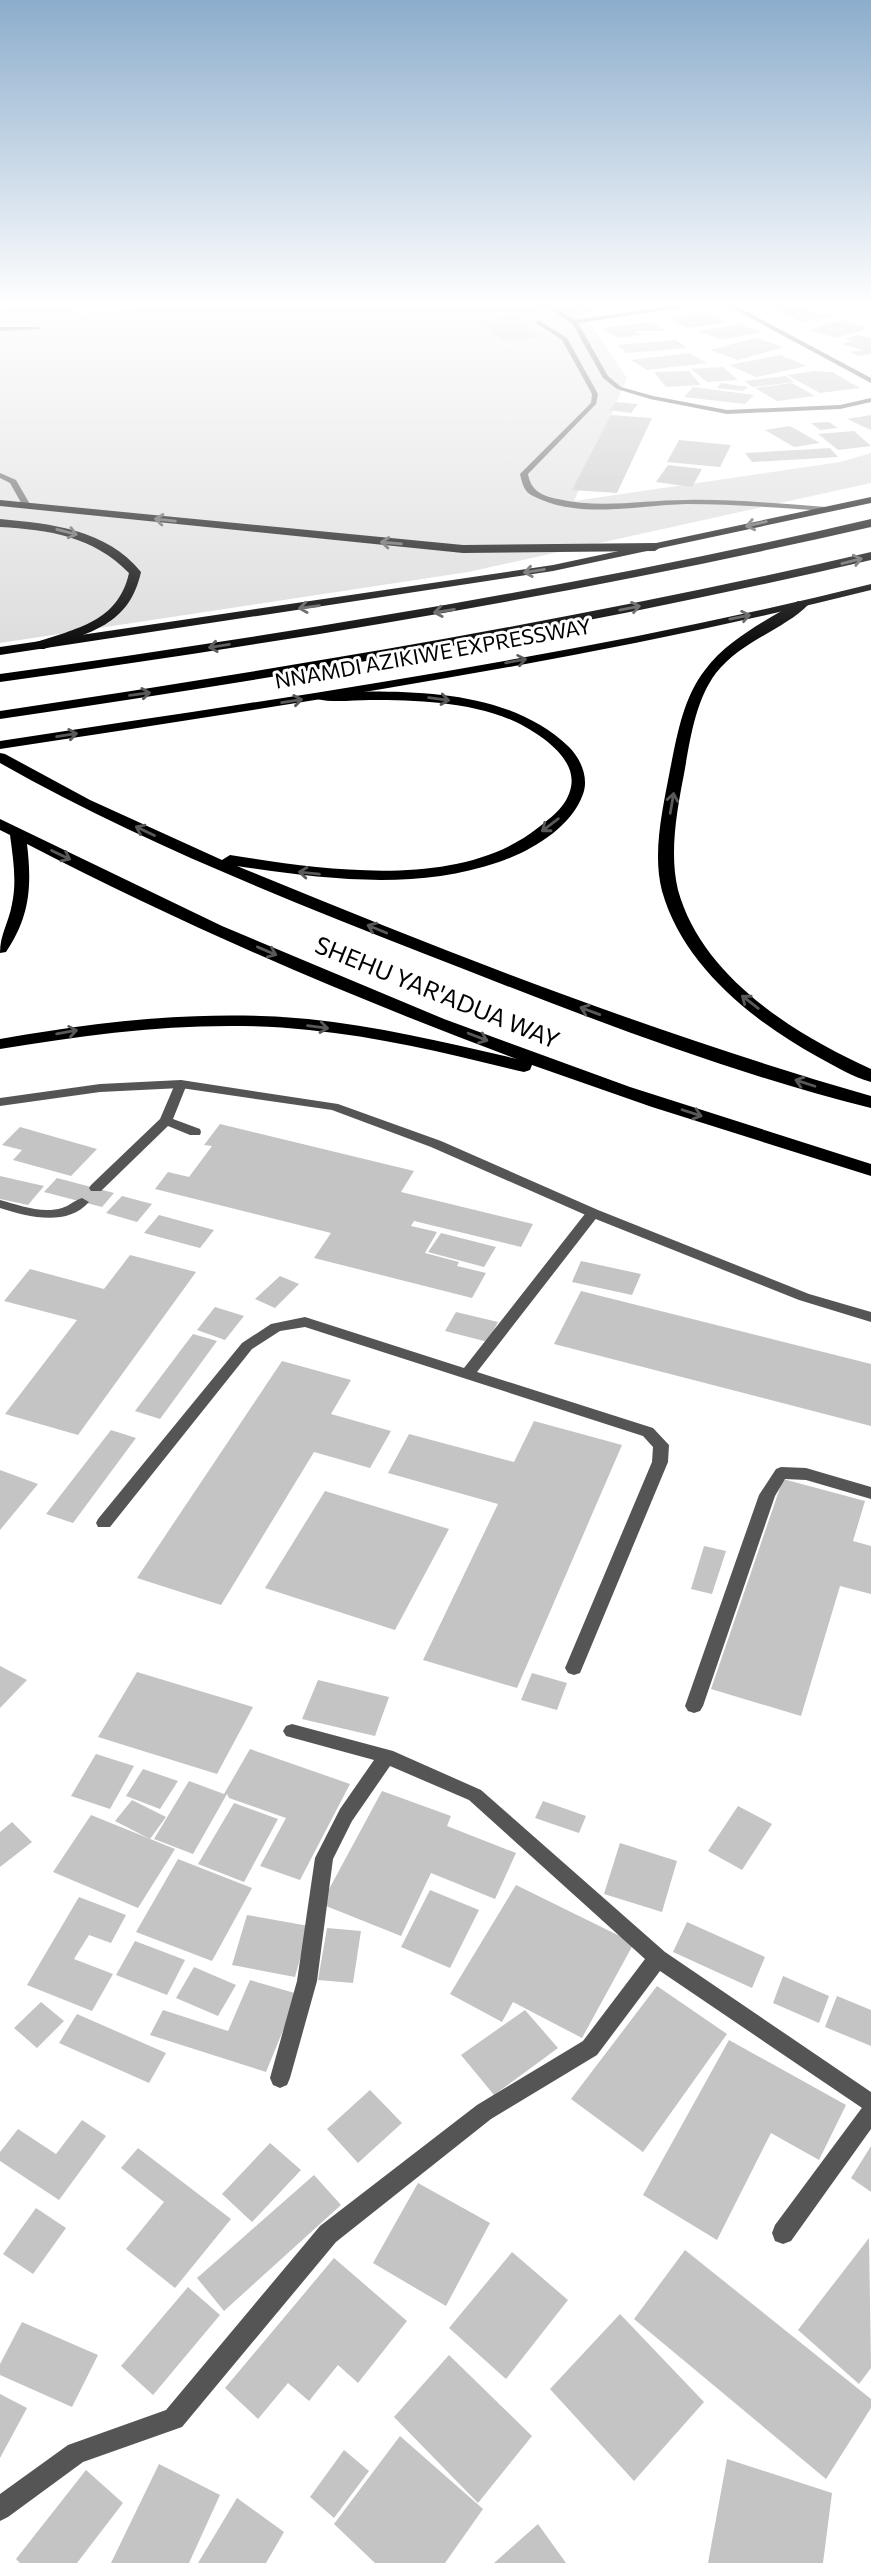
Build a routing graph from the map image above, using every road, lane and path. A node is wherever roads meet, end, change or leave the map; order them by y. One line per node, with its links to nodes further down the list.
1 (576, 422): 6 (street)
2 (0, 475): 5 (street)
3 (871, 500): 6 (highway)
4 (0, 503): 5 (highway)
5 (27, 506): 9 (highway, one-way to 5)
6 (826, 509): 9 (highway, one-way to 9)
7 (0, 523): 13 (highway, one-way to 13)
8 (871, 523): 15 (highway, NNAMDI AZIKIWE EXPRESSWAY, one-way to 15)
9 (655, 547): 13 (highway, one-way to 13)
10 (871, 556): 17 (highway, NNAMDI AZIKIWE EXPRESSWAY, one-way to 10)
11 (871, 587): 12 (highway, NNAMDI AZIKIWE EXPRESSWAY)
12 (803, 604): 16 (highway, NNAMDI AZIKIWE EXPRESSWAY, one-way to 12); 25 (highway, one-way to 12)
13 (39, 646): 14 (highway)
14 (0, 651)
15 (0, 678)
16 (322, 696): 18 (highway, NNAMDI AZIKIWE EXPRESSWAY, one-way to 16); 22 (highway, one-way to 22)
17 (0, 715)
18 (0, 746)
19 (0, 757): 22 (highway, SHEHU YAR'ADUA WAY, one-way to 19)
20 (0, 824): 21 (highway, SHEHU YAR'ADUA WAY)
21 (18, 834): 23 (highway); 26 (highway, SHEHU YAR'ADUA WAY, one-way to 26)
22 (189, 853): 29 (highway, SHEHU YAR'ADUA WAY, one-way to 22)
23 (0, 948)
24 (0, 1044): 26 (highway, one-way to 26)
25 (871, 1076)
26 (590, 1080): 32 (highway, SHEHU YAR'ADUA WAY, one-way to 32)
27 (181, 1084): 28 (street); 30 (street); 36 (street)
28 (0, 1102)
29 (871, 1102)
30 (166, 1121): 31 (street); 33 (street)
31 (195, 1132)
32 (871, 1170)
33 (96, 1188)
34 (82, 1202): 35 (street)
35 (0, 1204)
36 (593, 1213): 37 (street); 38 (street)
37 (871, 1317)
38 (467, 1374): 40 (street); 41 (street)
39 (871, 1493): 42 (street)
40 (104, 1523)
41 (574, 1668)
42 (694, 1706)
43 (292, 1731): 44 (street)
44 (387, 1756): 45 (street); 46 (street)
45 (658, 1958): 47 (street); 50 (street)
46 (281, 2078)
47 (871, 2105)
48 (871, 2112): 49 (street)
49 (783, 2233)
50 (0, 2509)

